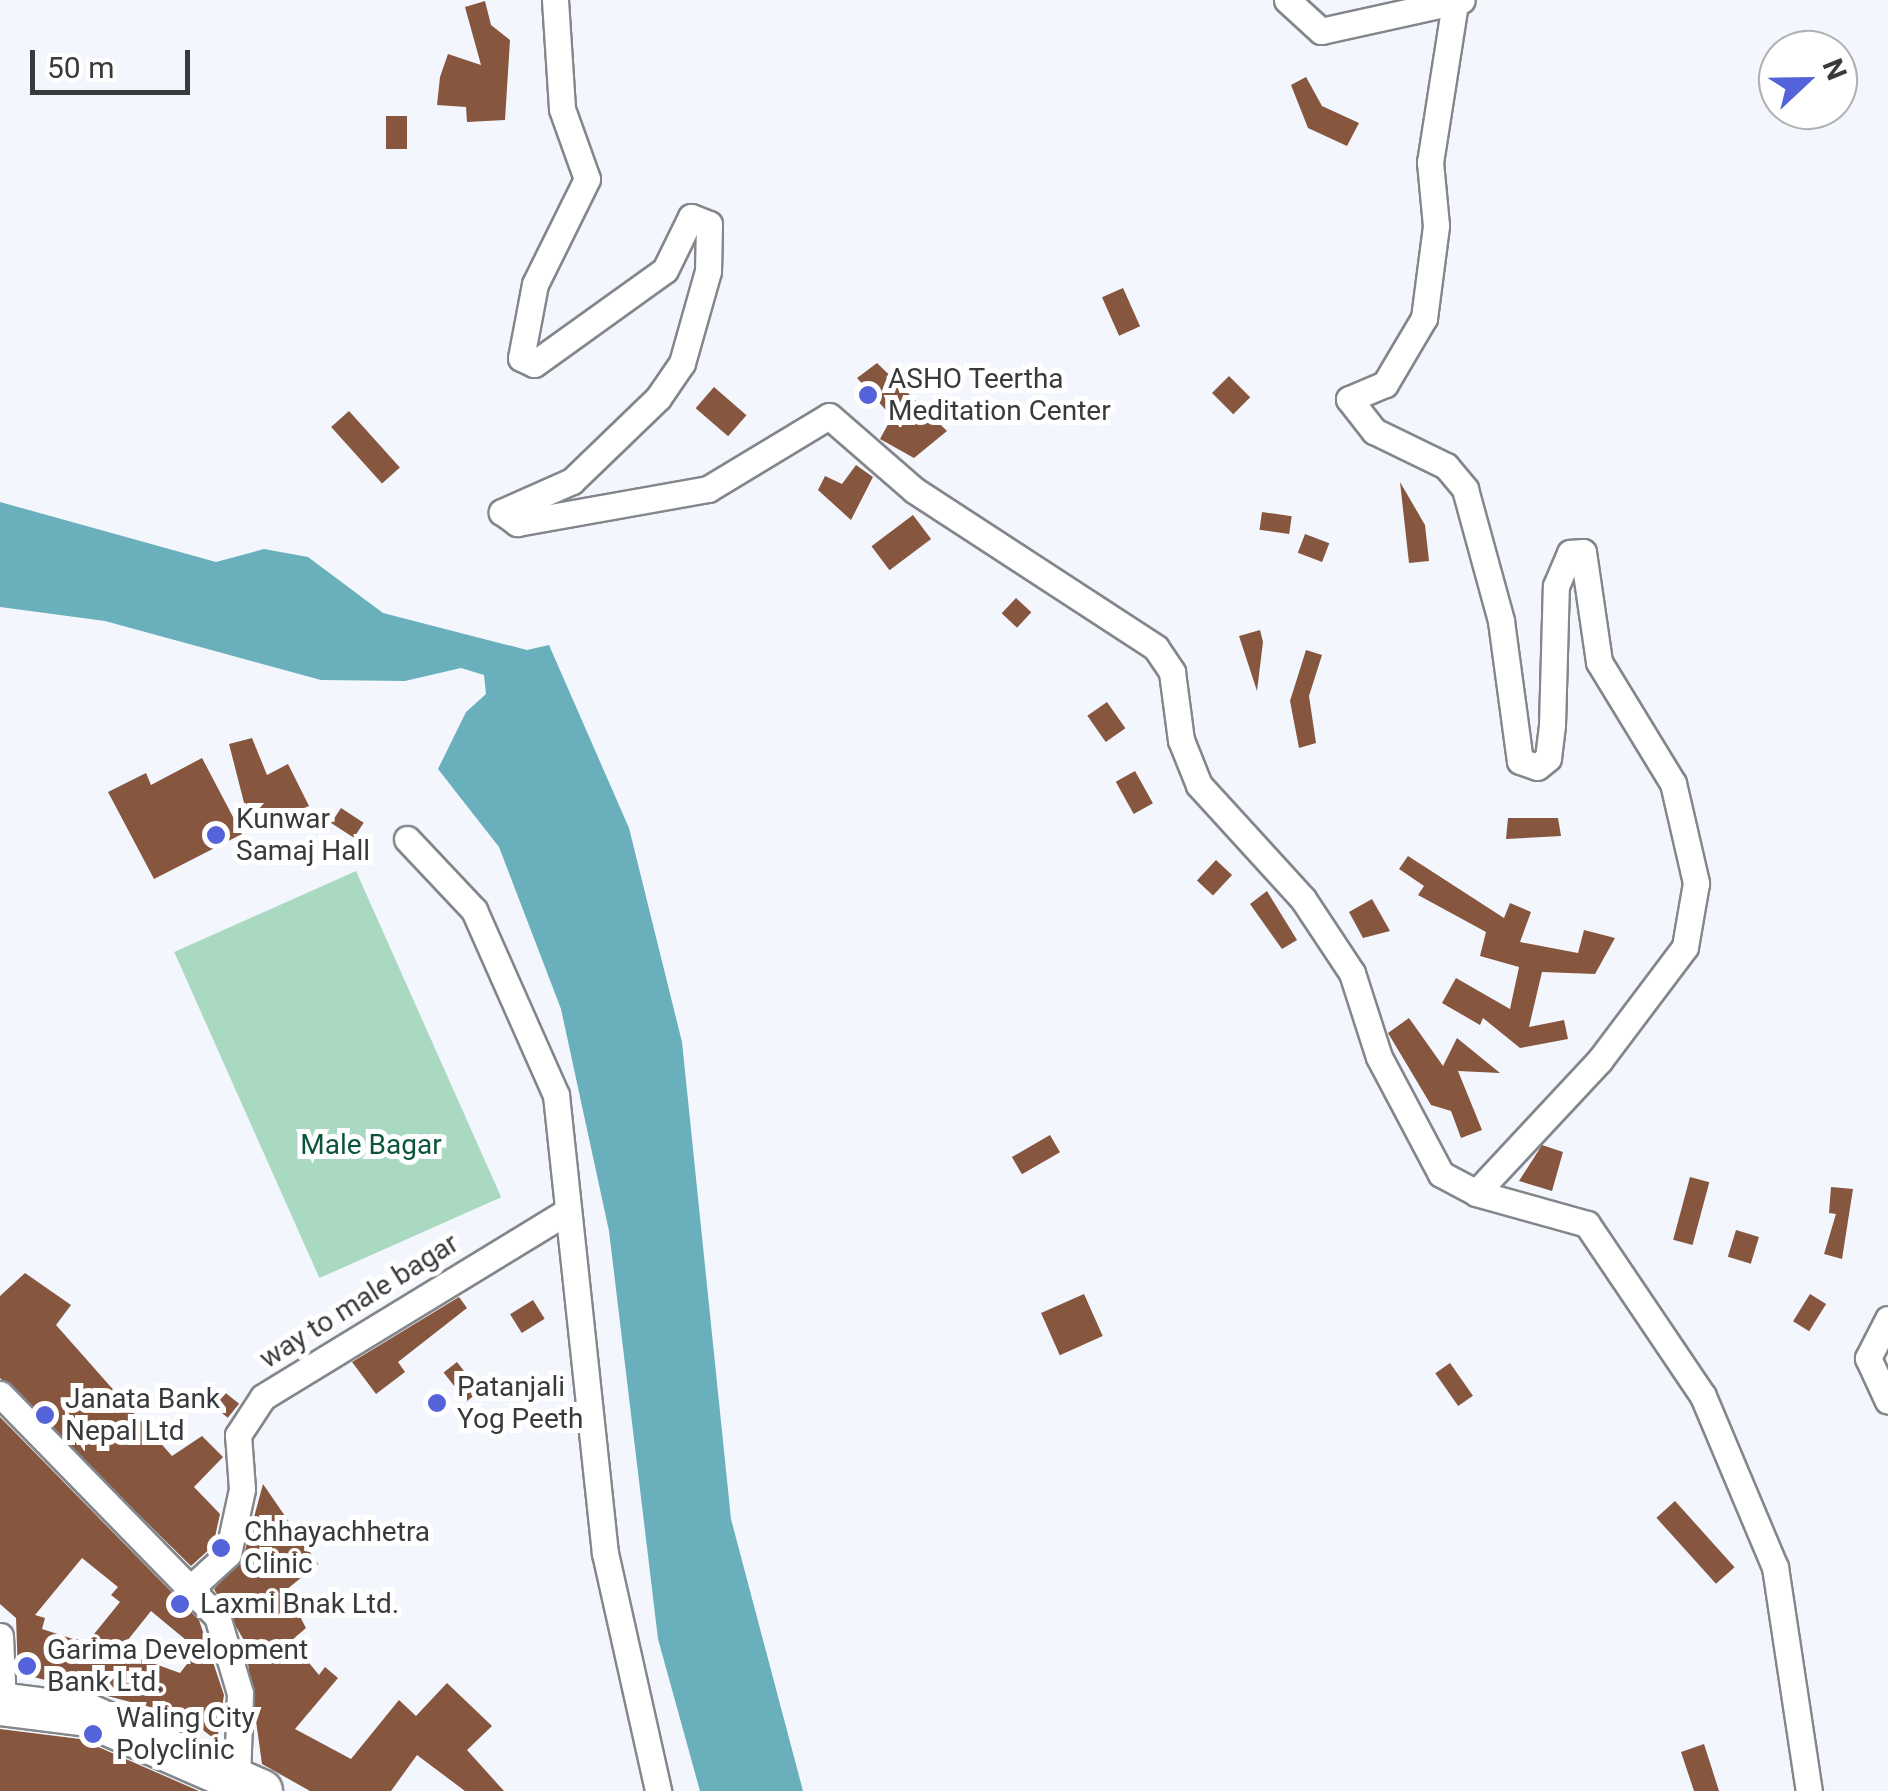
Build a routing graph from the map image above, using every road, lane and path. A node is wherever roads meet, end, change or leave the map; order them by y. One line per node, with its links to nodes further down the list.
1 (555, 0): 5 (street)
2 (1287, 0): 3 (street)
3 (1458, 1): 5 (street)
4 (408, 840): 6 (street)
5 (1476, 1193): 15 (street)
6 (568, 1211): 10 (street, way to male bagar); 14 (street)
7 (1888, 1319): 9 (street)
8 (0, 1394): 10 (street)
9 (1888, 1401)
10 (193, 1586): 13 (street)
11 (0, 1636): 12 (street)
12 (2, 1704): 13 (highway)
13 (241, 1787)
14 (658, 1791)
15 (1809, 1791)

